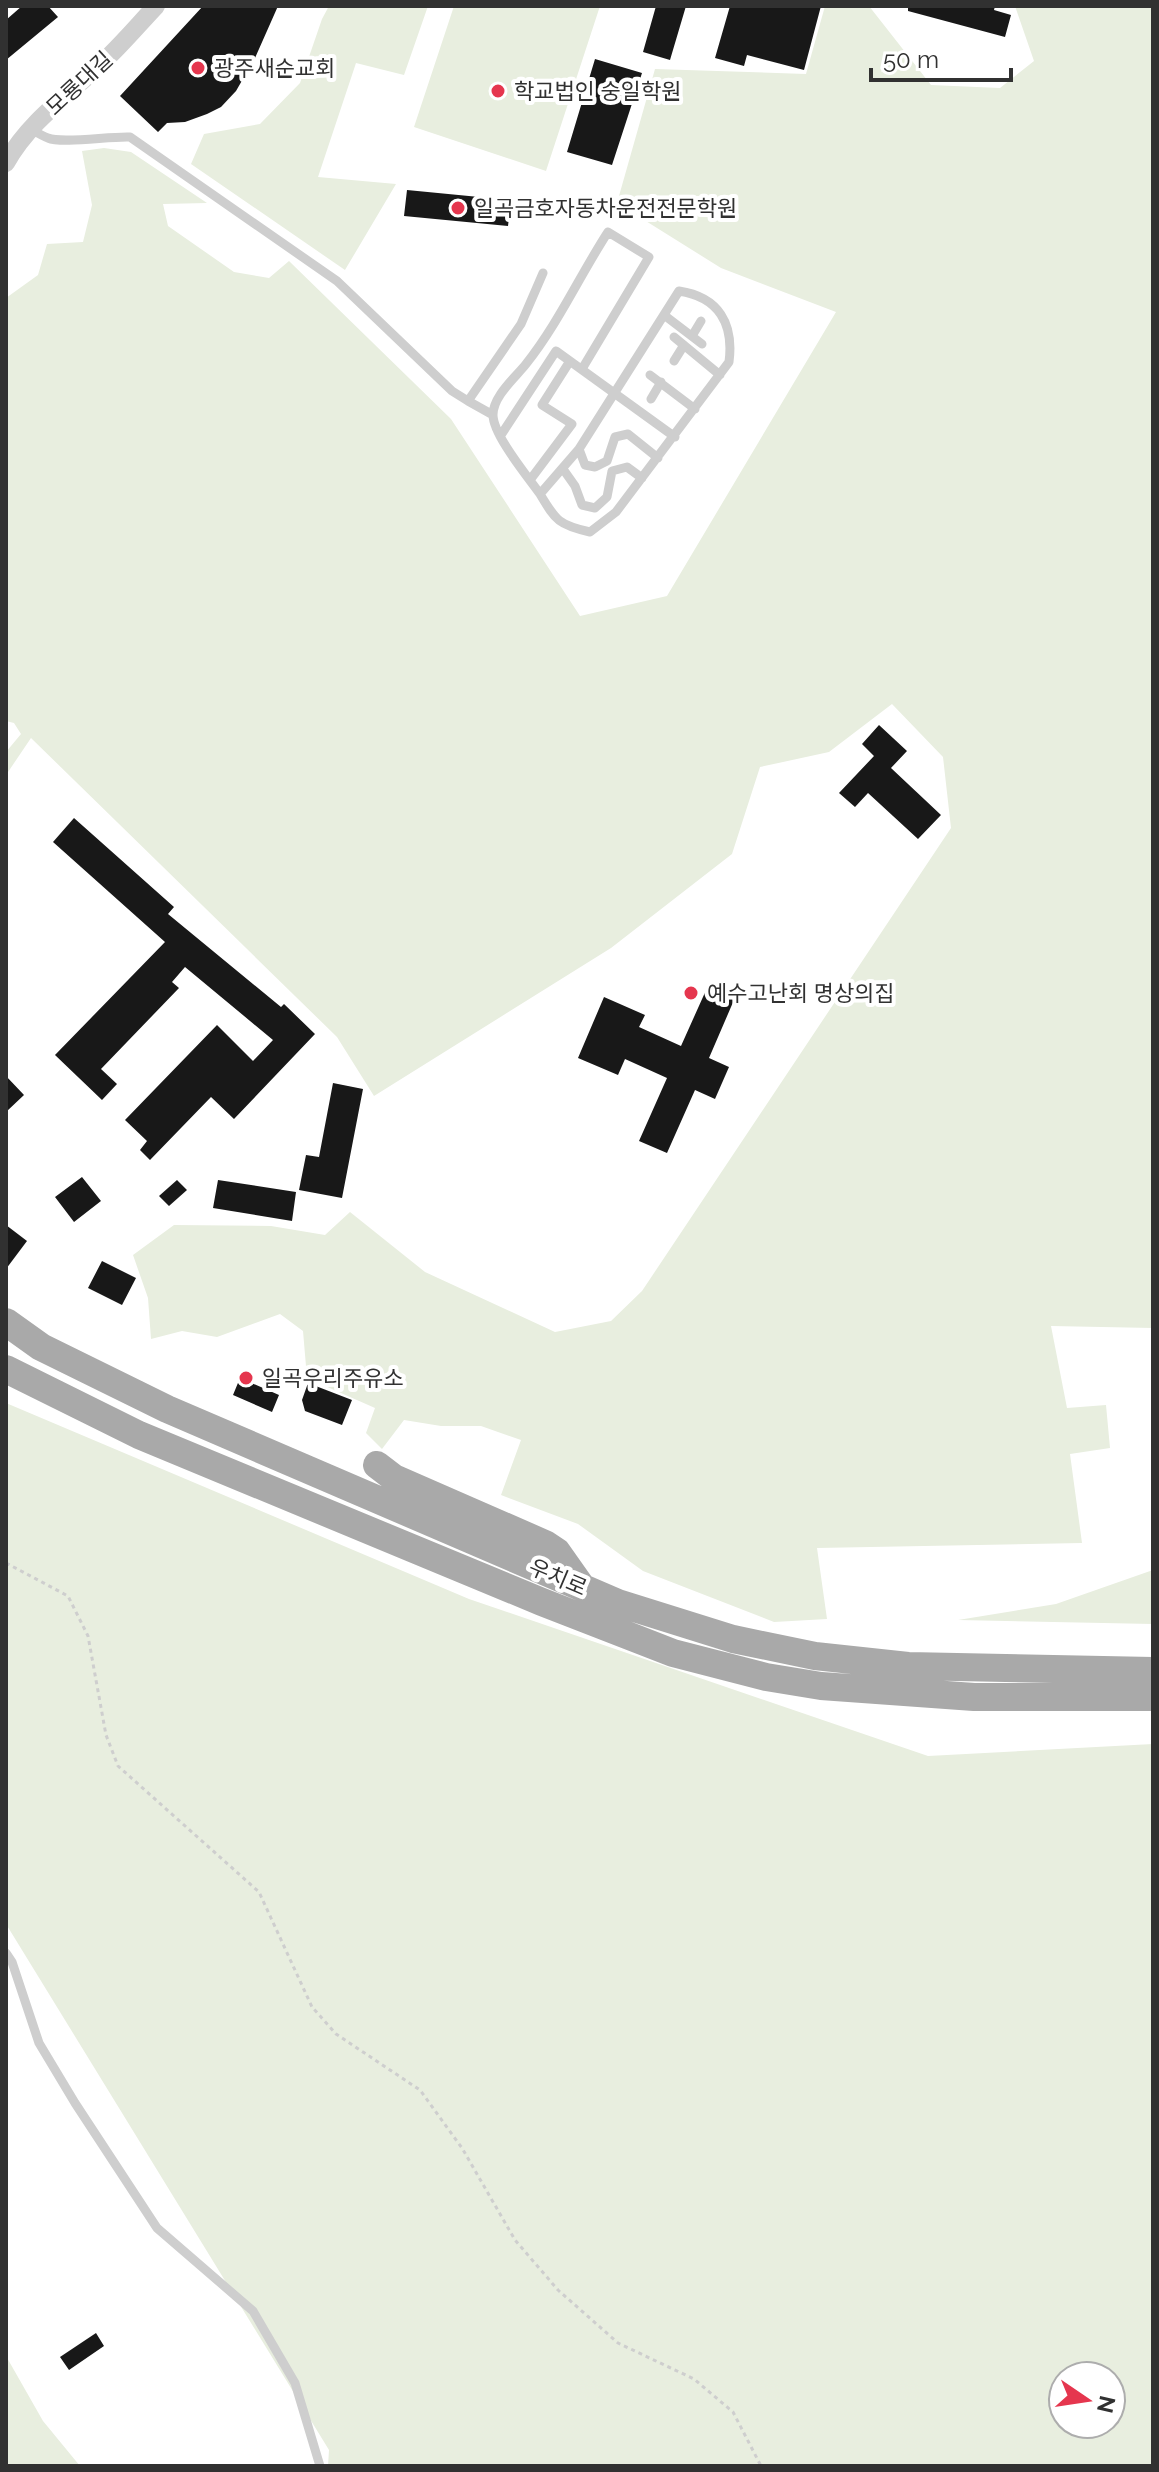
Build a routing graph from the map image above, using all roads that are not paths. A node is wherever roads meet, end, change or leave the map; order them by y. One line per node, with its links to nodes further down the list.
1 (156, 6): 2 (street, 모룡대길)
2 (31, 129): 3 (street, 모룡대길); 19 (lane)
3 (6, 163)
4 (543, 273): 19 (lane)
5 (664, 315): 7 (lane); 15 (lane); 17 (lane)
6 (701, 321): 7 (lane)
7 (692, 336): 9 (lane)
8 (674, 337): 10 (lane)
9 (702, 344)
10 (684, 345): 12 (lane); 15 (lane)
11 (570, 361): 13 (lane); 22 (lane); 28 (lane)
12 (674, 361)
13 (582, 369): 17 (lane); 21 (lane)
14 (650, 375): 16 (lane)
15 (720, 375): 20 (lane)
16 (661, 382): 18 (lane); 20 (lane)
17 (616, 392): 23 (lane); 24 (lane)
18 (651, 399)
19 (468, 401): 21 (lane)
20 (695, 409): 23 (lane)
21 (493, 415): 22 (lane)
22 (501, 435): 28 (lane)
23 (675, 437): 25 (lane)
24 (579, 449): 25 (lane); 26 (lane)
25 (658, 458): 27 (lane)
26 (563, 469): 27 (lane); 29 (lane)
27 (642, 478): 29 (lane)
28 (530, 480): 29 (lane)
29 (540, 494)
30 (6, 1322): 33 (main road, 우치로)
31 (6, 1369): 35 (main road, 우치로)
32 (377, 1465): 33 (main road)
33 (581, 1587): 34 (main road, 우치로)
34 (1153, 1671)
35 (1153, 1697)
36 (6, 1953): 37 (lane)
37 (320, 2466)

